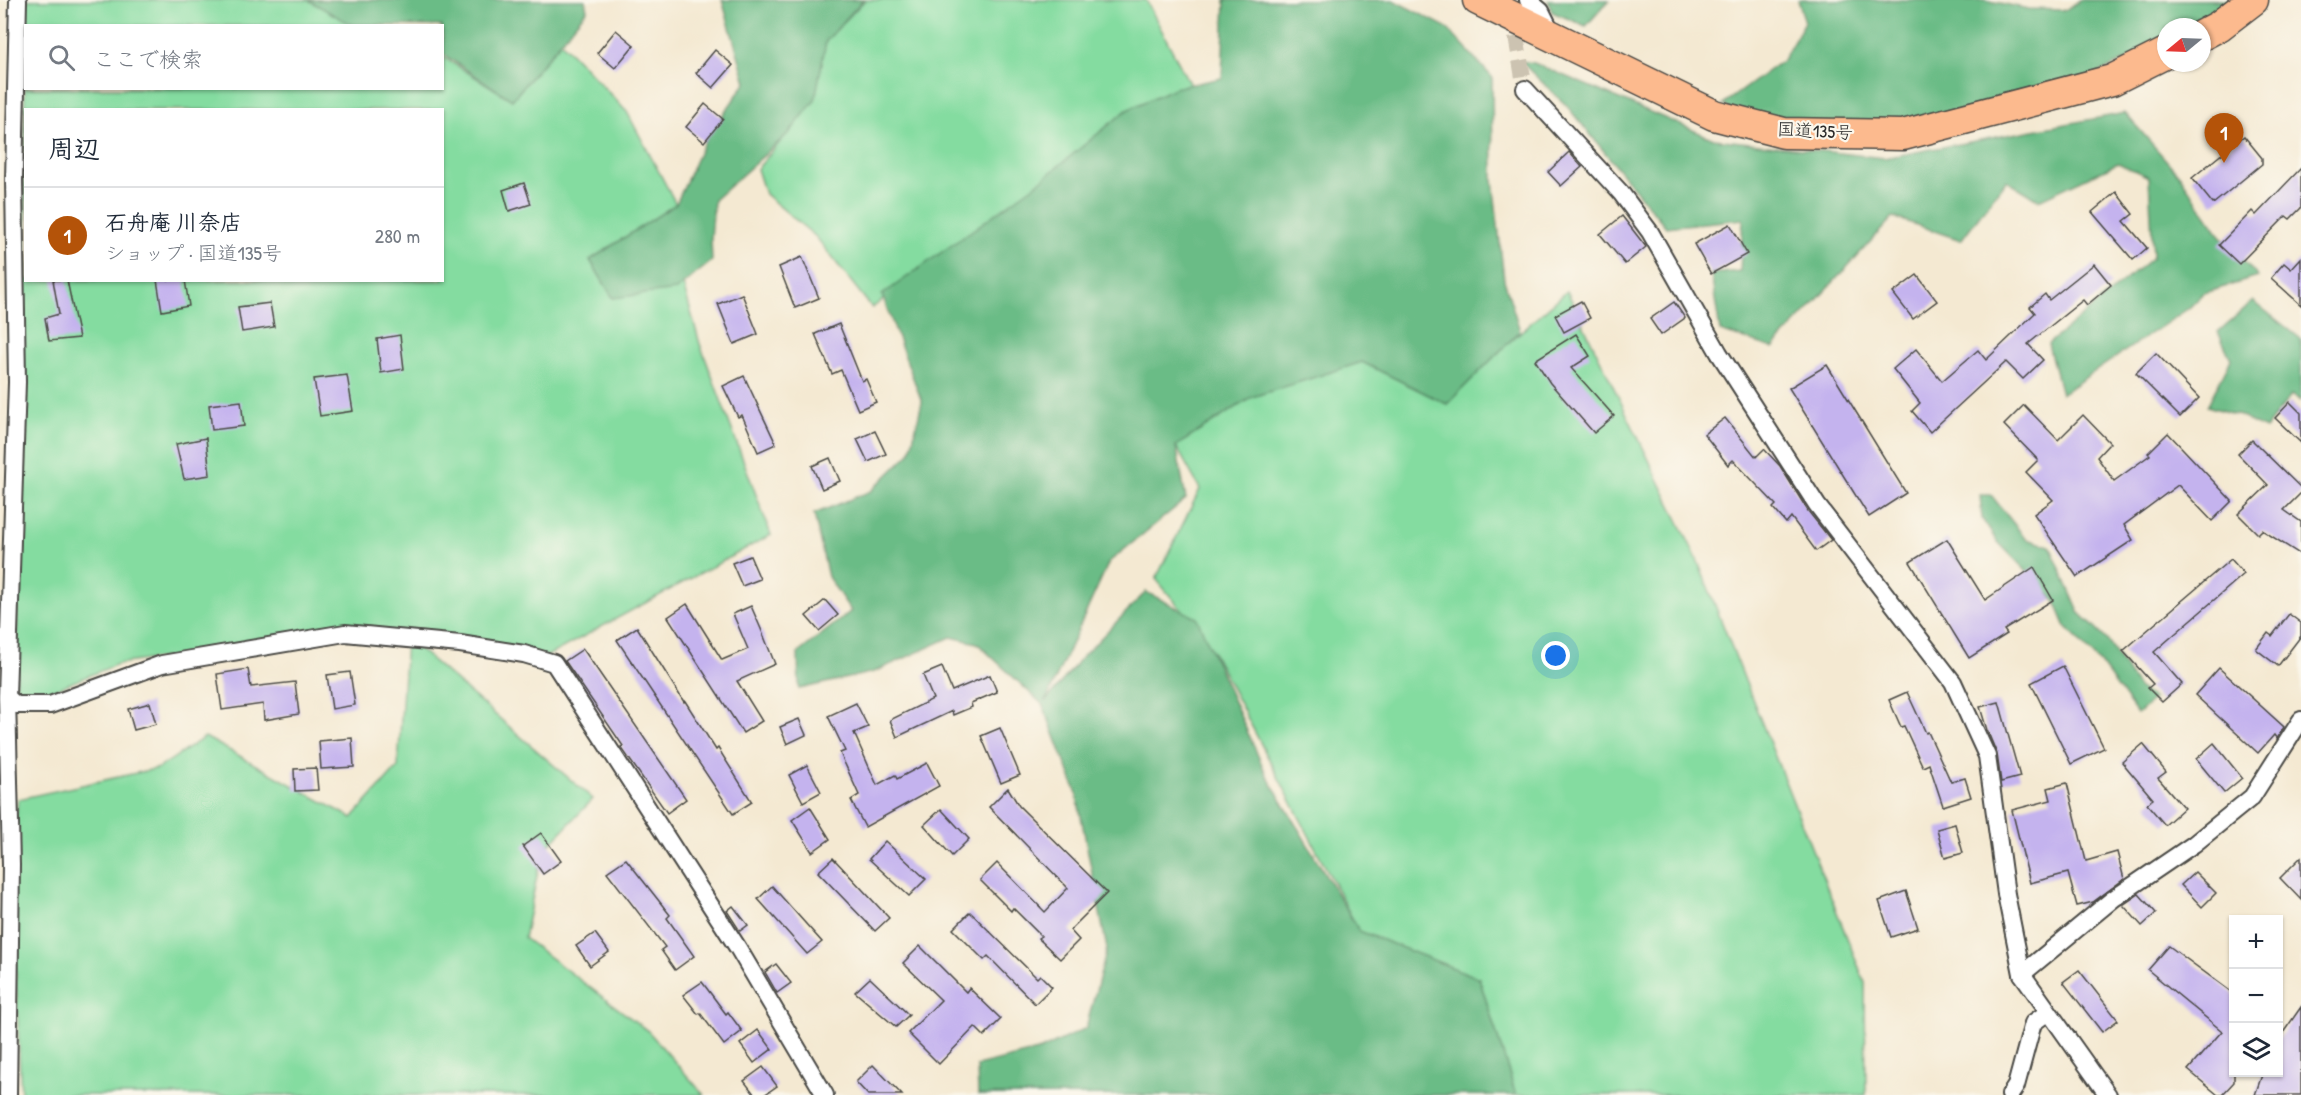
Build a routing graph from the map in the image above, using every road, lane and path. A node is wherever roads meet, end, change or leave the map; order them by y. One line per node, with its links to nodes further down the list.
1 (18, 0): 9 (street)
2 (1478, 0): 6 (highway, 国道135号)
3 (1528, 0): 6 (street)
4 (2253, 0): 5 (highway)
5 (2211, 30)
6 (1555, 37): 7 (highway, 国道135号)
7 (2157, 57)
8 (1525, 89): 11 (street)
9 (7, 697): 13 (street); 14 (street)
10 (2301, 720): 11 (street)
11 (2022, 974): 12 (street)
12 (2048, 1012): 15 (street); 16 (street)
13 (8, 1095)
14 (825, 1095)
15 (2010, 1095)
16 (2108, 1095)

